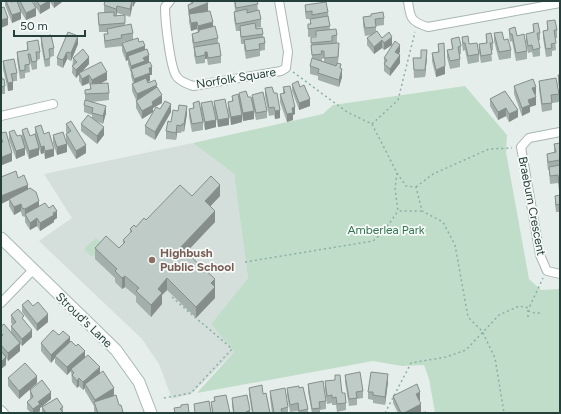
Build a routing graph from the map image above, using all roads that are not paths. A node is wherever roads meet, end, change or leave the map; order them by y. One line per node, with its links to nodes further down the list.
1 (170, 1): 2 (street, Norfolk Square)
2 (279, 1)
3 (408, 1): 4 (street)
4 (560, 3)
5 (53, 104): 6 (street)
6 (1, 116)
7 (560, 132): 10 (street, Braeburn Crescent)
8 (1, 238): 9 (street, Stroud's Lane)
9 (32, 270): 11 (street); 14 (street, Stroud's Lane)
10 (560, 274)
11 (1, 303)
12 (1, 410): 13 (street)
13 (4, 413)
14 (151, 413)

